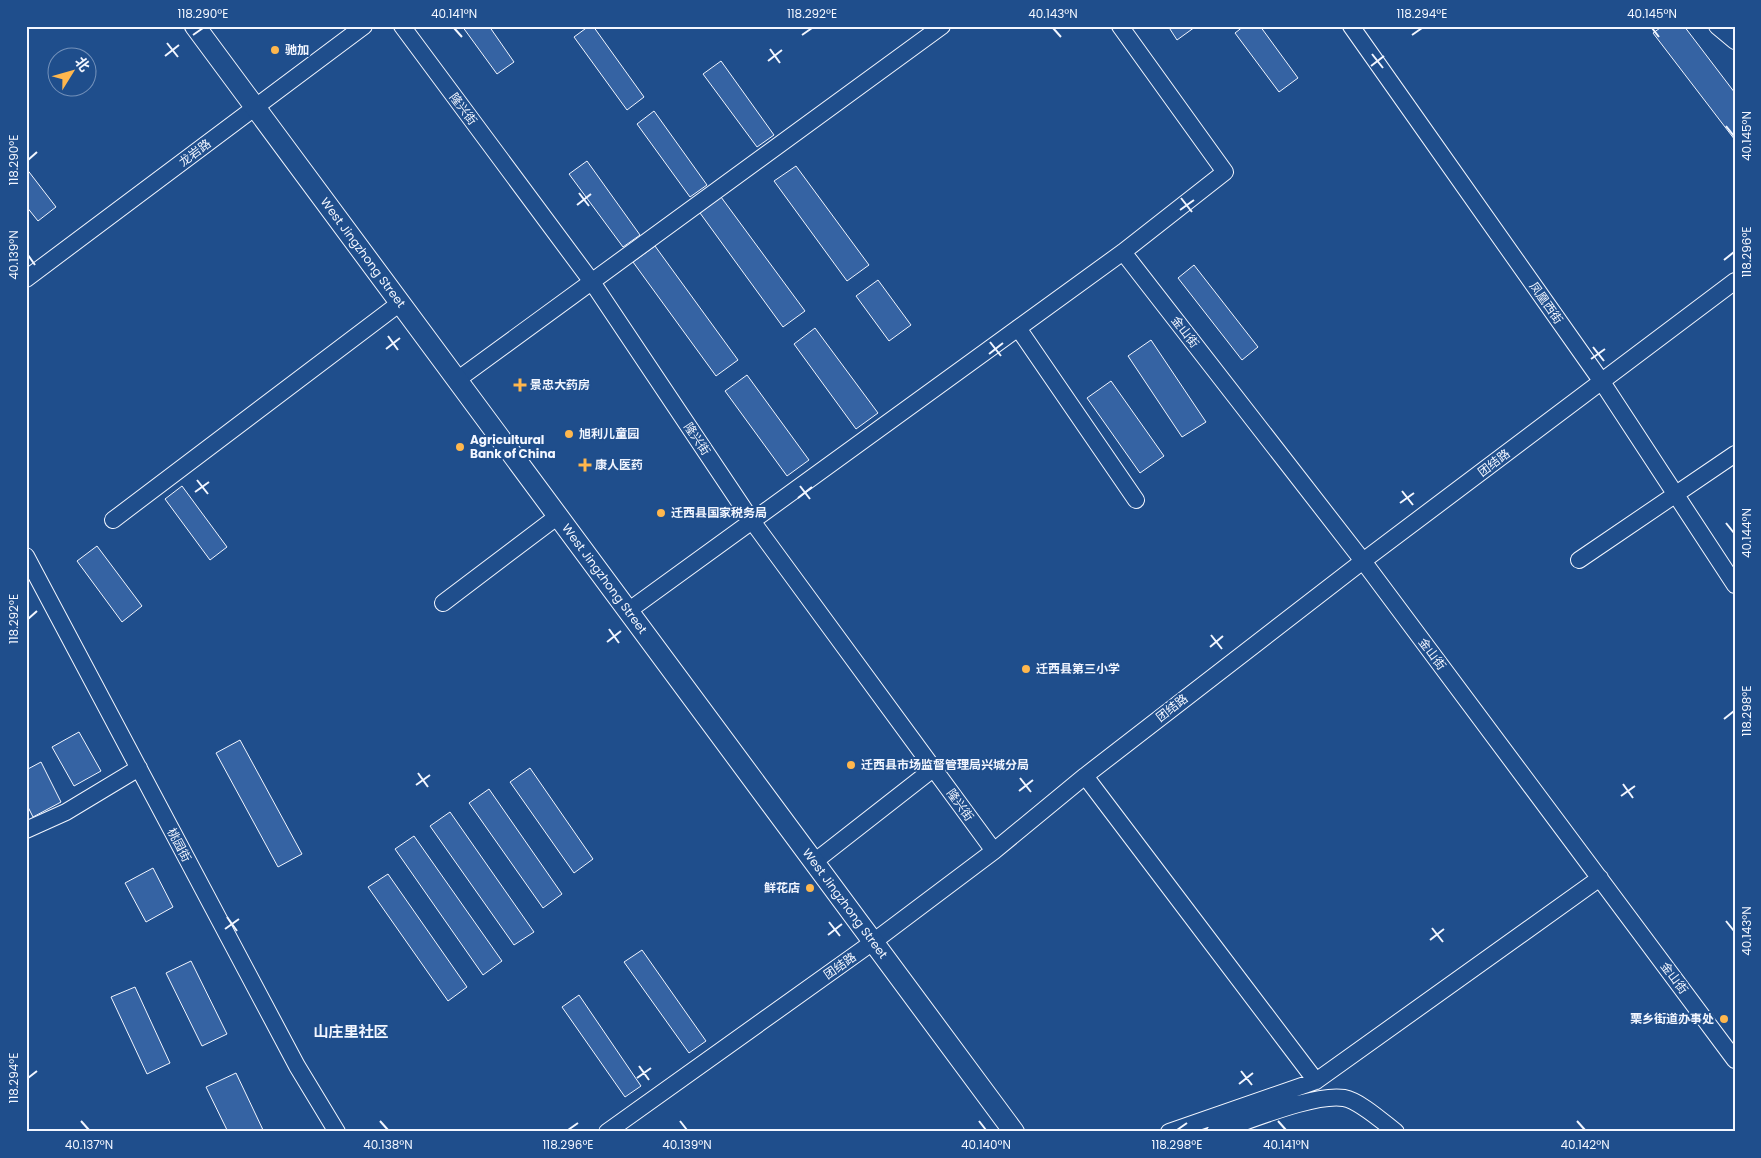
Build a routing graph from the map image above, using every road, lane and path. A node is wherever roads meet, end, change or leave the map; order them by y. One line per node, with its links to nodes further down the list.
1 (194, 26): 9 (main road, West Jingzhong Street)
2 (364, 26): 9 (street, 龙岩路)
3 (402, 26): 13 (street, 隆兴街)
4 (942, 26): 13 (street)
5 (1120, 26): 10 (street)
6 (1351, 26): 17 (street, 凤凰西街)
7 (1717, 26): 8 (street)
8 (1735, 41)
9 (255, 108): 11 (street, 龙岩路); 14 (main road, West Jingzhong Street)
10 (1123, 252): 15 (street); 26 (street, 金山街)
11 (26, 279)
12 (1735, 281): 17 (street, 团结路)
13 (592, 282): 16 (street); 23 (street, 隆兴街)
14 (400, 303): 16 (main road, West Jingzhong Street); 22 (street)
15 (1018, 328): 20 (street); 23 (street)
16 (457, 380): 21 (main road, West Jingzhong Street)
17 (1602, 382): 19 (street, 凤凰西街); 26 (street, 团结路)
18 (1735, 454): 19 (street)
19 (1675, 494): 25 (street); 27 (street, 凤凰西街)
20 (1136, 500)
21 (558, 516): 28 (street); 29 (main road, West Jingzhong Street)
22 (113, 520)
23 (752, 521): 29 (street); 31 (street, 隆兴街)
24 (26, 556): 30 (street, 桃园街)
25 (1579, 560)
26 (1363, 561): 32 (street, 团结路); 36 (street, 金山街)
27 (1735, 585)
28 (443, 603)
29 (628, 611): 35 (main road, West Jingzhong Street)
30 (139, 768): 33 (street); 40 (street, 桃园街)
31 (933, 769): 34 (street, 隆兴街); 35 (street)
32 (1084, 776): 34 (street, 团结路); 39 (street)
33 (26, 830)
34 (994, 851): 37 (street, 团结路)
35 (814, 862): 37 (main road, West Jingzhong Street)
36 (1600, 878): 38 (street, 金山街); 39 (street)
37 (874, 942): 41 (street, 团结路); 42 (main road, West Jingzhong Street)
38 (1735, 1060)
39 (1316, 1081): 43 (street)
40 (337, 1132)
41 (607, 1132)
42 (1014, 1132)
43 (1169, 1132)
44 (1215, 1132): 45 (street)
45 (1396, 1132)

